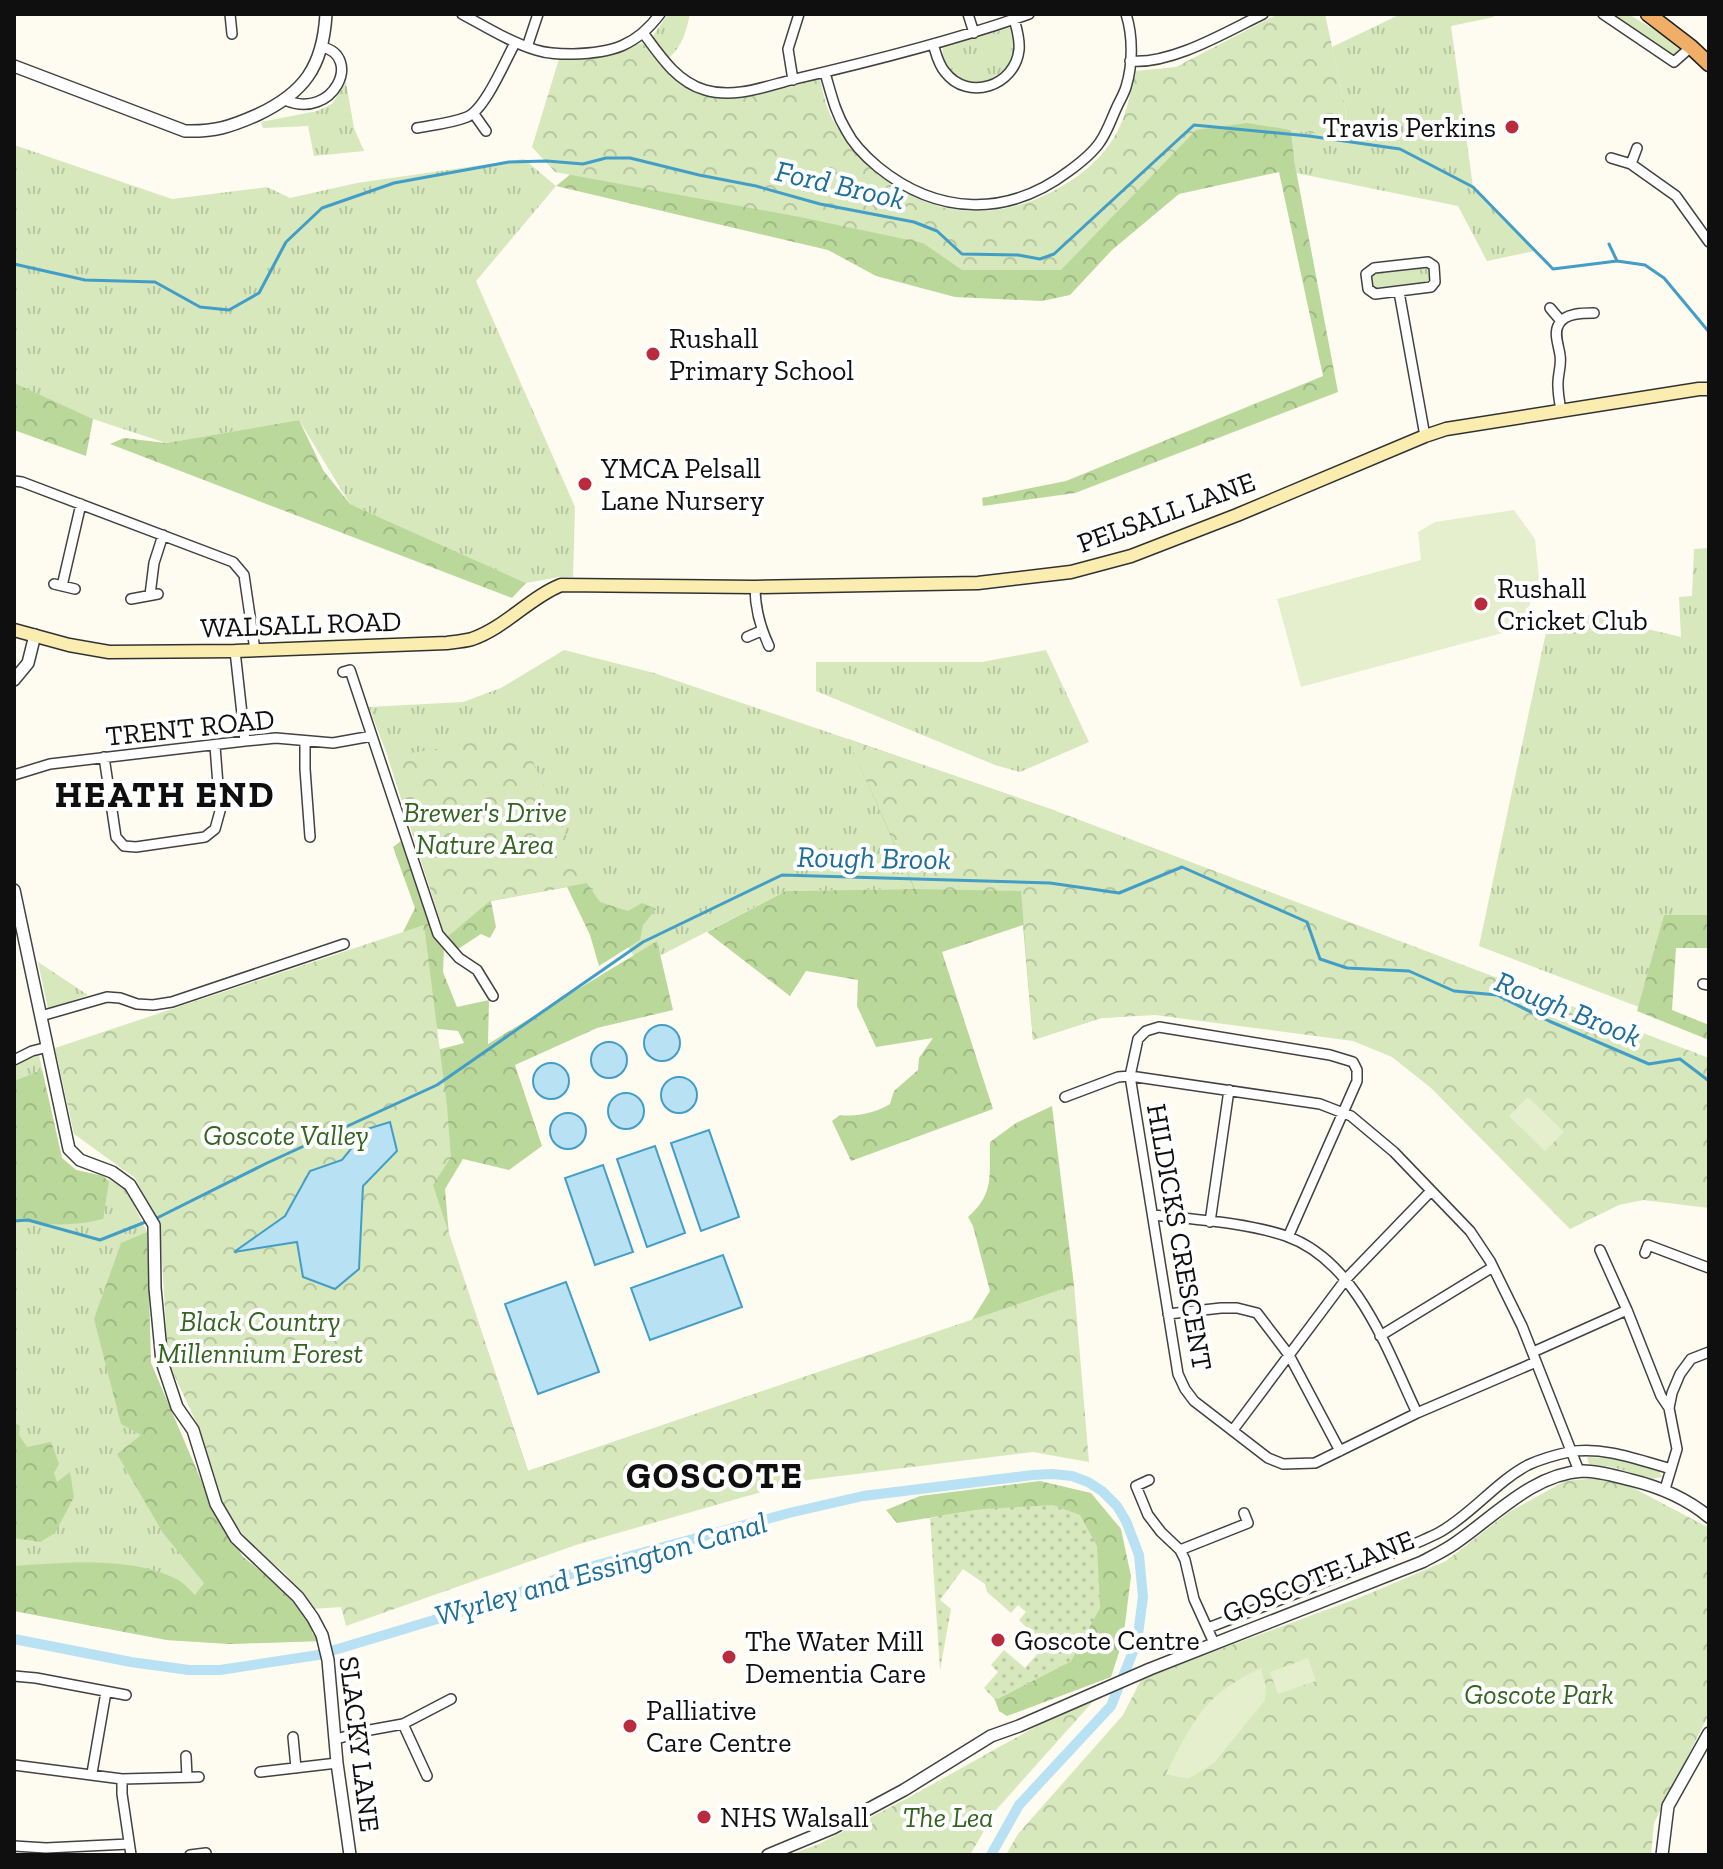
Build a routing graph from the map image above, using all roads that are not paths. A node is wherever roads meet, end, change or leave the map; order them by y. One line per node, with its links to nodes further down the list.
1 (230, 14): 15 (street)
2 (326, 14): 19 (street)
3 (462, 14): 17 (street)
4 (538, 14): 20 (street)
5 (660, 14): 16 (street)
6 (799, 14): 26 (street)
7 (968, 14): 14 (street)
8 (1029, 14): 13 (street)
9 (1126, 14): 22 (street)
10 (1263, 14): 22 (street)
11 (1603, 14): 21 (street)
12 (1648, 14): 21 (highway)
13 (1014, 19): 14 (street); 18 (street)
14 (974, 33): 18 (street)
15 (232, 34)
16 (644, 34): 20 (street); 26 (street)
17 (515, 43): 20 (street); 28 (street)
18 (933, 44): 25 (street)
19 (322, 47): 27 (street); 27 (street)
20 (527, 47)
21 (1691, 47): 23 (highway)
22 (1130, 61): 25 (street)
23 (1709, 64)
24 (14, 66): 27 (street)
25 (825, 73): 26 (street)
26 (793, 80)
27 (285, 100)
28 (474, 114): 29 (street); 30 (street)
29 (417, 128)
30 (486, 131)
31 (1637, 148): 33 (street)
32 (1611, 158): 33 (street)
33 (1631, 164): 34 (street)
34 (1709, 242)
35 (1399, 292): 35 (street); 41 (street)
36 (1550, 308): 38 (street)
37 (1594, 313): 38 (street)
38 (1561, 321): 40 (street)
39 (1709, 389): 40 (main road, PELSALL LANE)
40 (1561, 412): 41 (main road, PELSALL LANE)
41 (1425, 436): 46 (main road, PELSALL LANE)
42 (14, 481): 43 (street)
43 (81, 504): 44 (street); 47 (street)
44 (163, 535): 48 (street); 54 (street)
45 (576, 584): 46 (main road, PELSALL LANE); 54 (main road, WALSALL ROAD)
46 (755, 587): 50 (street)
47 (75, 589)
48 (131, 599)
49 (14, 630): 51 (main road, WALSALL ROAD)
50 (761, 631): 52 (street); 53 (street)
51 (35, 635): 55 (main road, WALSALL ROAD); 57 (street)
52 (747, 637)
53 (769, 646)
54 (255, 650): 55 (main road, WALSALL ROAD)
55 (235, 651): 59 (street)
56 (343, 672): 58 (street)
57 (14, 680)
58 (372, 736): 60 (street, TRENT ROAD); 70 (street)
59 (245, 741): 60 (street, TRENT ROAD); 61 (street, TRENT ROAD)
60 (305, 741): 65 (street)
61 (215, 746): 62 (street, TRENT ROAD); 62 (street)
62 (104, 757): 63 (street, TRENT ROAD)
63 (14, 775)
64 (318, 795): 65 (street)
65 (307, 797): 66 (street)
66 (310, 837)
67 (14, 890): 68 (street)
68 (15, 904): 71 (street)
69 (344, 944): 71 (street)
70 (493, 996)
71 (41, 1016): 72 (street)
72 (48, 1047): 73 (street); 116 (street, SLACKY LANE)
73 (14, 1060)
74 (1130, 1076): 75 (street); 76 (street); 77 (street); 79 (street, HILDICKS CRESCENT)
75 (1229, 1090): 77 (street); 80 (street)
76 (1065, 1097)
77 (1343, 1112): 78 (street); 81 (street)
78 (1431, 1191): 84 (street); 86 (street)
79 (1153, 1215): 80 (street); 88 (street, HILDICKS CRESCENT)
80 (1210, 1222): 81 (street)
81 (1288, 1237): 86 (street)
82 (1600, 1250): 87 (street)
83 (1645, 1253): 85 (street)
84 (1493, 1267): 89 (street); 92 (street)
85 (1709, 1268)
86 (1346, 1279): 89 (street); 91 (street)
87 (1627, 1310): 92 (street, HILDICKS CRESCENT); 93 (street)
88 (1168, 1314): 91 (street); 95 (street, HILDICKS CRESCENT)
89 (1380, 1336): 94 (street)
90 (1709, 1352): 93 (street)
91 (1289, 1355): 95 (street); 96 (street)
92 (1534, 1357): 94 (street, HILDICKS CRESCENT); 97 (street)
93 (1669, 1408): 98 (street)
94 (1417, 1413): 96 (street, HILDICKS CRESCENT)
95 (1233, 1430): 96 (street, HILDICKS CRESCENT)
96 (1340, 1451)
97 (1572, 1451): 98 (street, GOSCOTE LANE); 99 (street); 105 (street, GOSCOTE LANE)
98 (1671, 1469): 101 (street)
99 (1579, 1471): 101 (street, GOSCOTE LANE); 106 (street, GOSCOTE LANE)
100 (1149, 1480): 104 (street)
101 (1665, 1489): 103 (street, GOSCOTE LANE)
102 (1244, 1513): 104 (street)
103 (1709, 1517)
104 (1180, 1550): 107 (street)
105 (1344, 1574): 106 (street); 107 (street, GOSCOTE LANE)
106 (1352, 1591): 108 (street, GOSCOTE LANE)
107 (1208, 1628): 108 (street)
108 (1214, 1643): 133 (street, GOSCOTE LANE)
109 (14, 1676): 110 (street)
110 (106, 1692): 111 (street); 122 (street)
111 (126, 1695)
112 (451, 1699): 113 (street)
113 (403, 1724): 116 (street); 123 (street)
114 (1709, 1733): 134 (street)
115 (293, 1737): 120 (street)
116 (336, 1739): 118 (street, SLACKY LANE)
117 (186, 1756): 124 (street)
118 (337, 1763): 120 (street); 132 (street, SLACKY LANE)
119 (14, 1765): 122 (street)
120 (296, 1768): 121 (street)
121 (260, 1772)
122 (92, 1773): 126 (street)
123 (427, 1776)
124 (187, 1777): 125 (street); 126 (street)
125 (199, 1777)
126 (122, 1779): 127 (street)
127 (129, 1844): 128 (street); 130 (street)
128 (14, 1846)
129 (206, 1853): 131 (street)
130 (131, 1855)
131 (190, 1855)
132 (350, 1855)
133 (768, 1855)
134 (1662, 1855)

